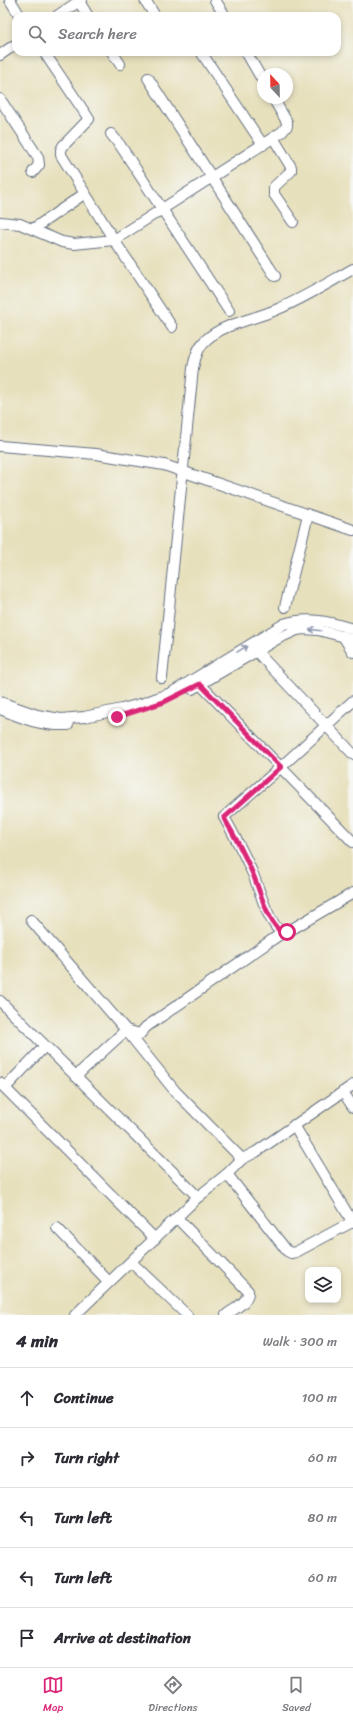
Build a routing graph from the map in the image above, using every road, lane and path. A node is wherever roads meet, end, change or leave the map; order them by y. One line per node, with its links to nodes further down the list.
1 (10, 0): 5 (street)
2 (79, 0): 6 (street); 7 (street)
3 (145, 0): 8 (street)
4 (215, 0): 9 (street)
5 (18, 12)
6 (62, 12)
7 (86, 12)
8 (152, 12)
9 (222, 12)
10 (12, 47): 11 (street)
11 (0, 55)
12 (47, 56): 26 (street)
13 (115, 56): 16 (street)
14 (204, 56): 23 (street)
15 (248, 56): 17 (street)
16 (120, 64)
17 (257, 71)
18 (148, 78): 25 (street)
19 (0, 99): 24 (street)
20 (277, 104): 22 (street)
21 (111, 134): 27 (street)
22 (274, 139): 23 (street); 29 (street)
23 (263, 145): 25 (street)
24 (33, 172)
25 (211, 178): 27 (street); 33 (street)
26 (84, 194): 30 (street); 31 (street)
27 (163, 210): 31 (street); 34 (street)
28 (0, 222): 30 (street)
29 (293, 222)
30 (33, 229): 31 (street)
31 (114, 240): 35 (street)
32 (353, 269): 37 (street)
33 (275, 276)
34 (229, 311)
35 (172, 327)
36 (0, 446): 37 (street)
37 (182, 470): 38 (street); 46 (street)
38 (308, 515): 39 (street); 40 (street)
39 (353, 530)
40 (285, 607)
41 (353, 629): 51 (street, one-way to 41)
42 (342, 636): 43 (street); 44 (street, one-way to 44); 45 (street)
43 (353, 639)
44 (256, 651): 47 (street); 52 (street)
45 (353, 652)
46 (162, 678)
47 (200, 684): 51 (street); 54 (street)
48 (353, 701): 52 (street)
49 (0, 702): 51 (street)
50 (0, 709): 51 (street)
51 (123, 712)
52 (326, 726): 53 (street); 54 (street)
53 (353, 754)
54 (281, 767): 55 (street); 58 (street)
55 (353, 842)
56 (353, 893): 58 (street)
57 (31, 920): 60 (street)
58 (282, 933): 60 (street)
59 (0, 1001): 61 (street)
60 (126, 1030): 62 (street); 68 (street)
61 (45, 1046): 62 (street); 64 (street)
62 (76, 1076): 70 (street)
63 (353, 1085): 65 (street)
64 (3, 1086): 74 (street)
65 (343, 1092): 66 (street); 67 (street)
66 (353, 1107)
67 (294, 1125): 68 (street); 72 (street)
68 (242, 1159): 69 (street)
69 (227, 1174): 70 (street); 72 (street)
70 (198, 1197): 71 (street)
71 (177, 1218): 74 (street); 79 (street)
72 (353, 1222)
73 (57, 1228): 76 (street)
74 (155, 1239): 75 (street)
75 (131, 1262): 76 (street); 78 (street)
76 (109, 1282): 77 (street)
77 (75, 1315)
78 (187, 1315)
79 (226, 1315)

